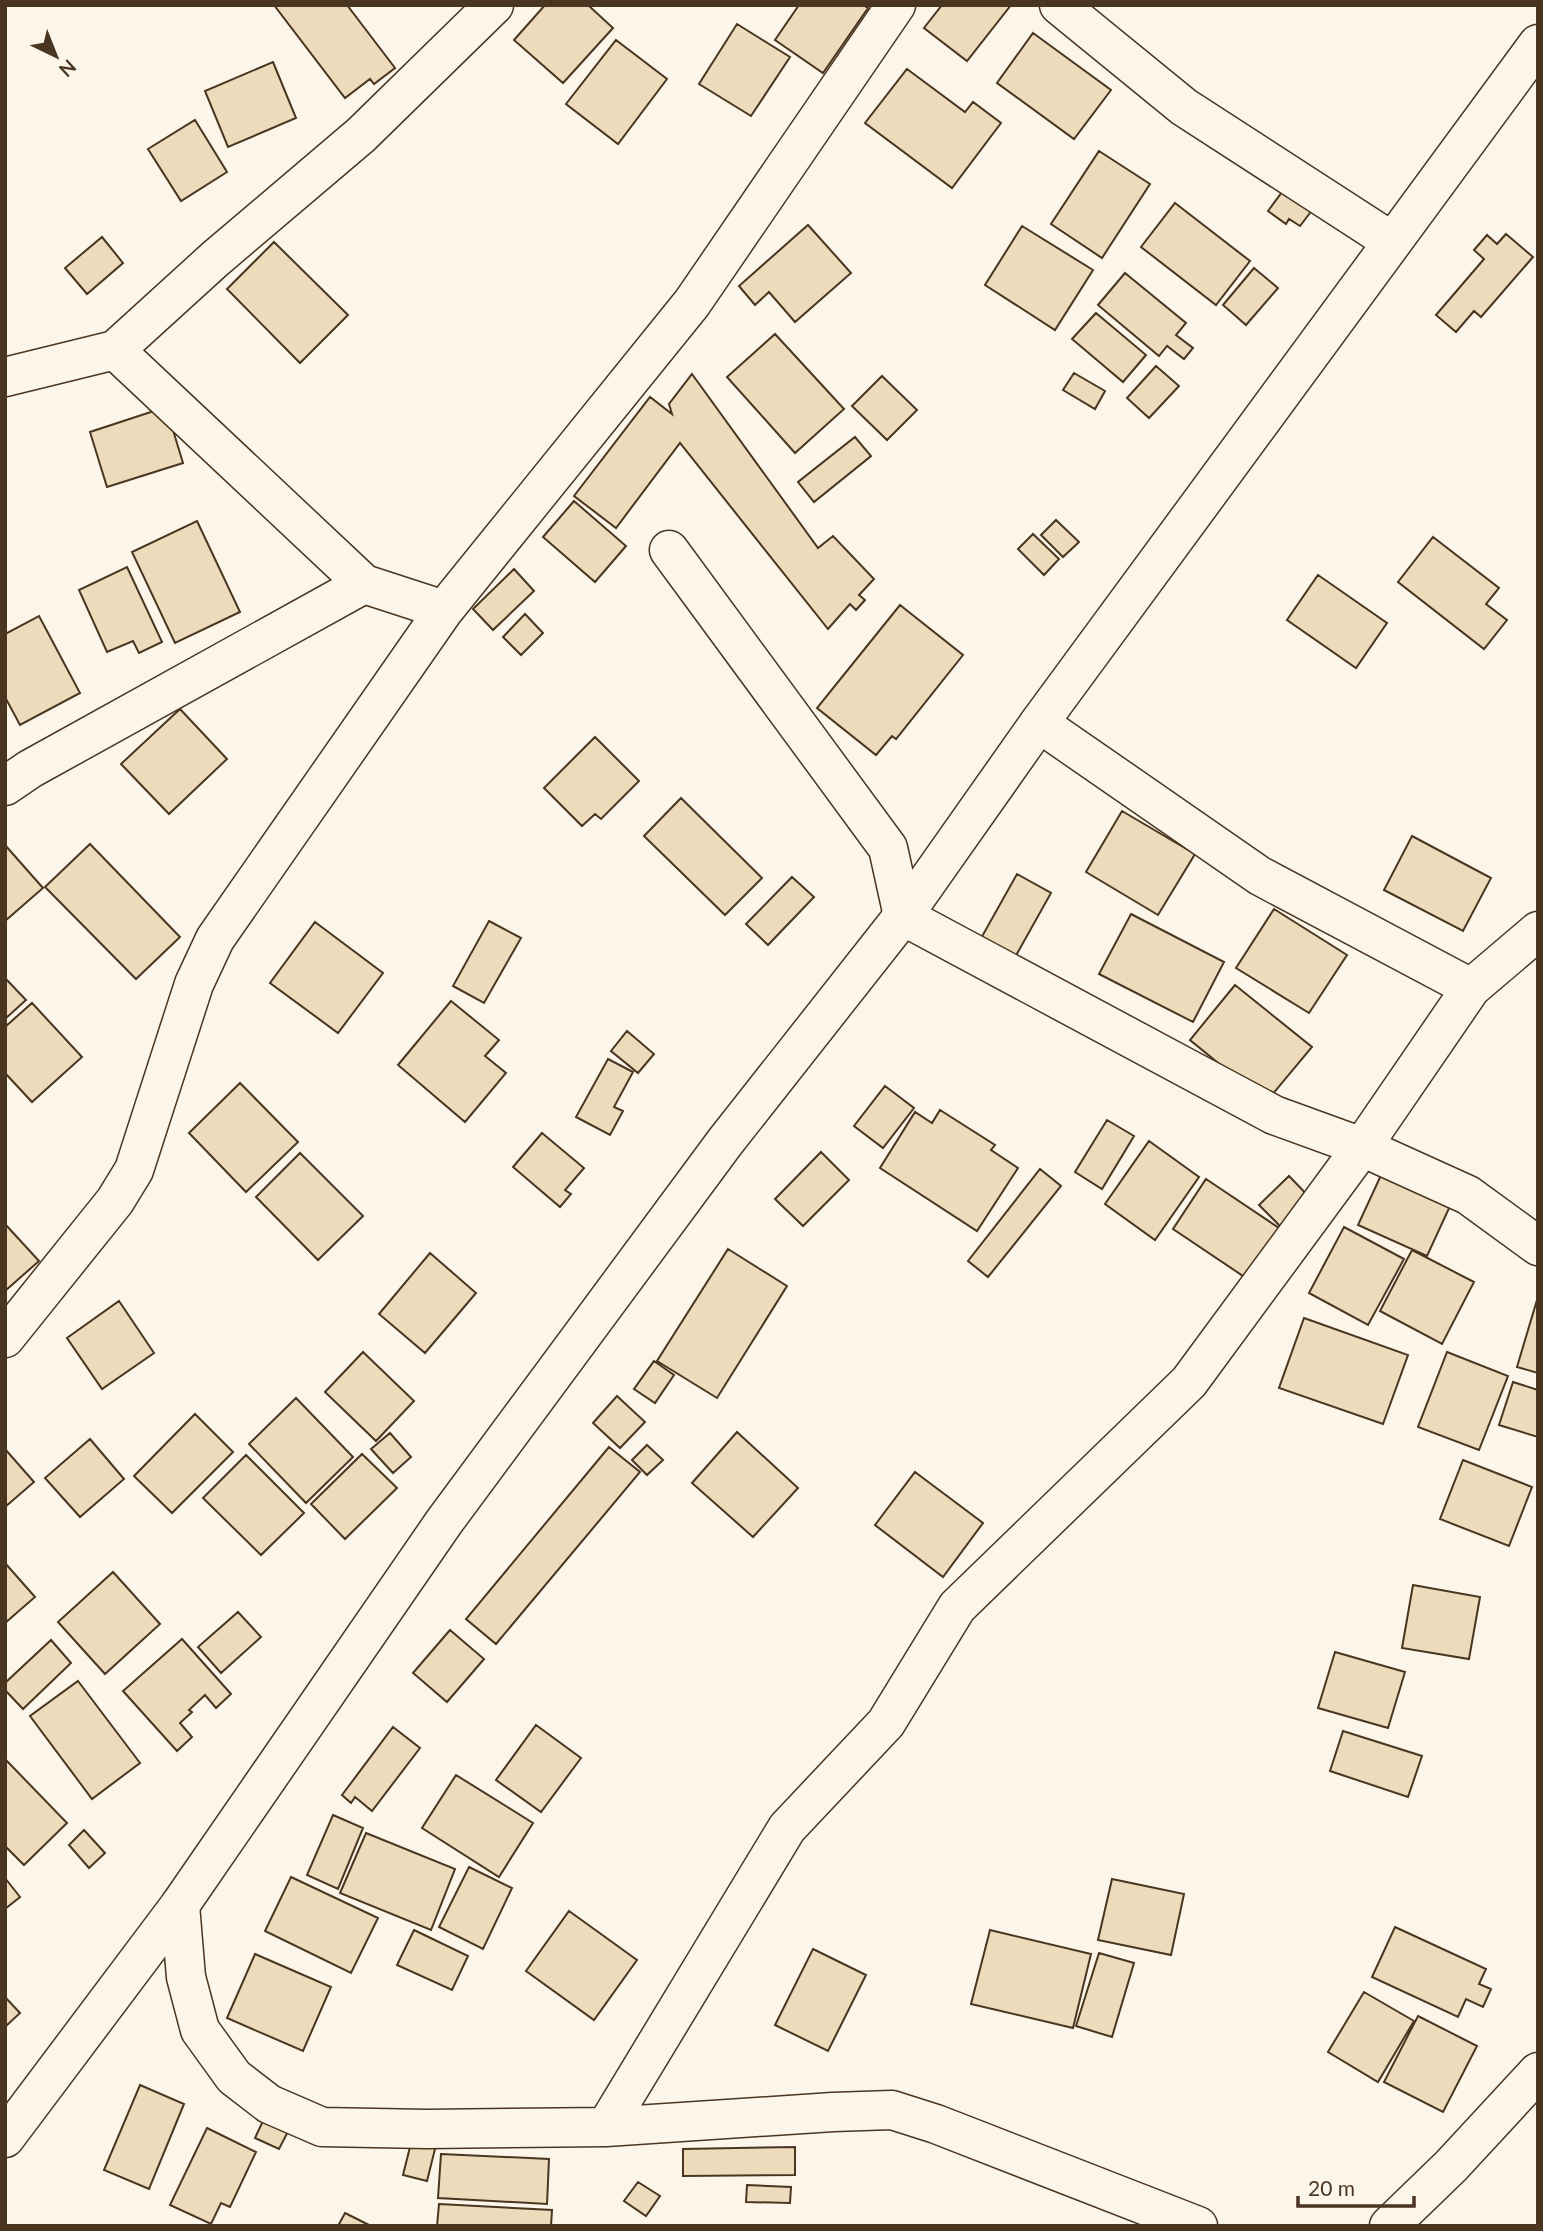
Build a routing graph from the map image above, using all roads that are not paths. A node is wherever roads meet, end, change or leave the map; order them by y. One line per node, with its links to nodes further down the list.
1 (494, 5): 6 (street)
2 (896, 5): 10 (street)
3 (1059, 5): 5 (street)
4 (1538, 44): 5 (street)
5 (1391, 241): 11 (street)
6 (115, 349): 7 (street); 9 (street)
7 (5, 377)
8 (668, 550): 13 (street)
9 (364, 584): 10 (street); 12 (street)
10 (444, 610): 18 (street)
11 (1039, 723): 13 (street); 15 (street)
12 (5, 786)
13 (903, 915): 16 (street); 19 (street)
14 (1538, 931): 15 (street)
15 (1471, 988): 16 (street)
16 (1362, 1147): 17 (street); 21 (street)
17 (1538, 1246)
18 (5, 1338)
19 (180, 1905): 21 (street); 22 (street)
20 (1538, 2072): 24 (street)
21 (606, 2127): 23 (street)
22 (5, 2138)
23 (1188, 2224)
24 (1390, 2226)

